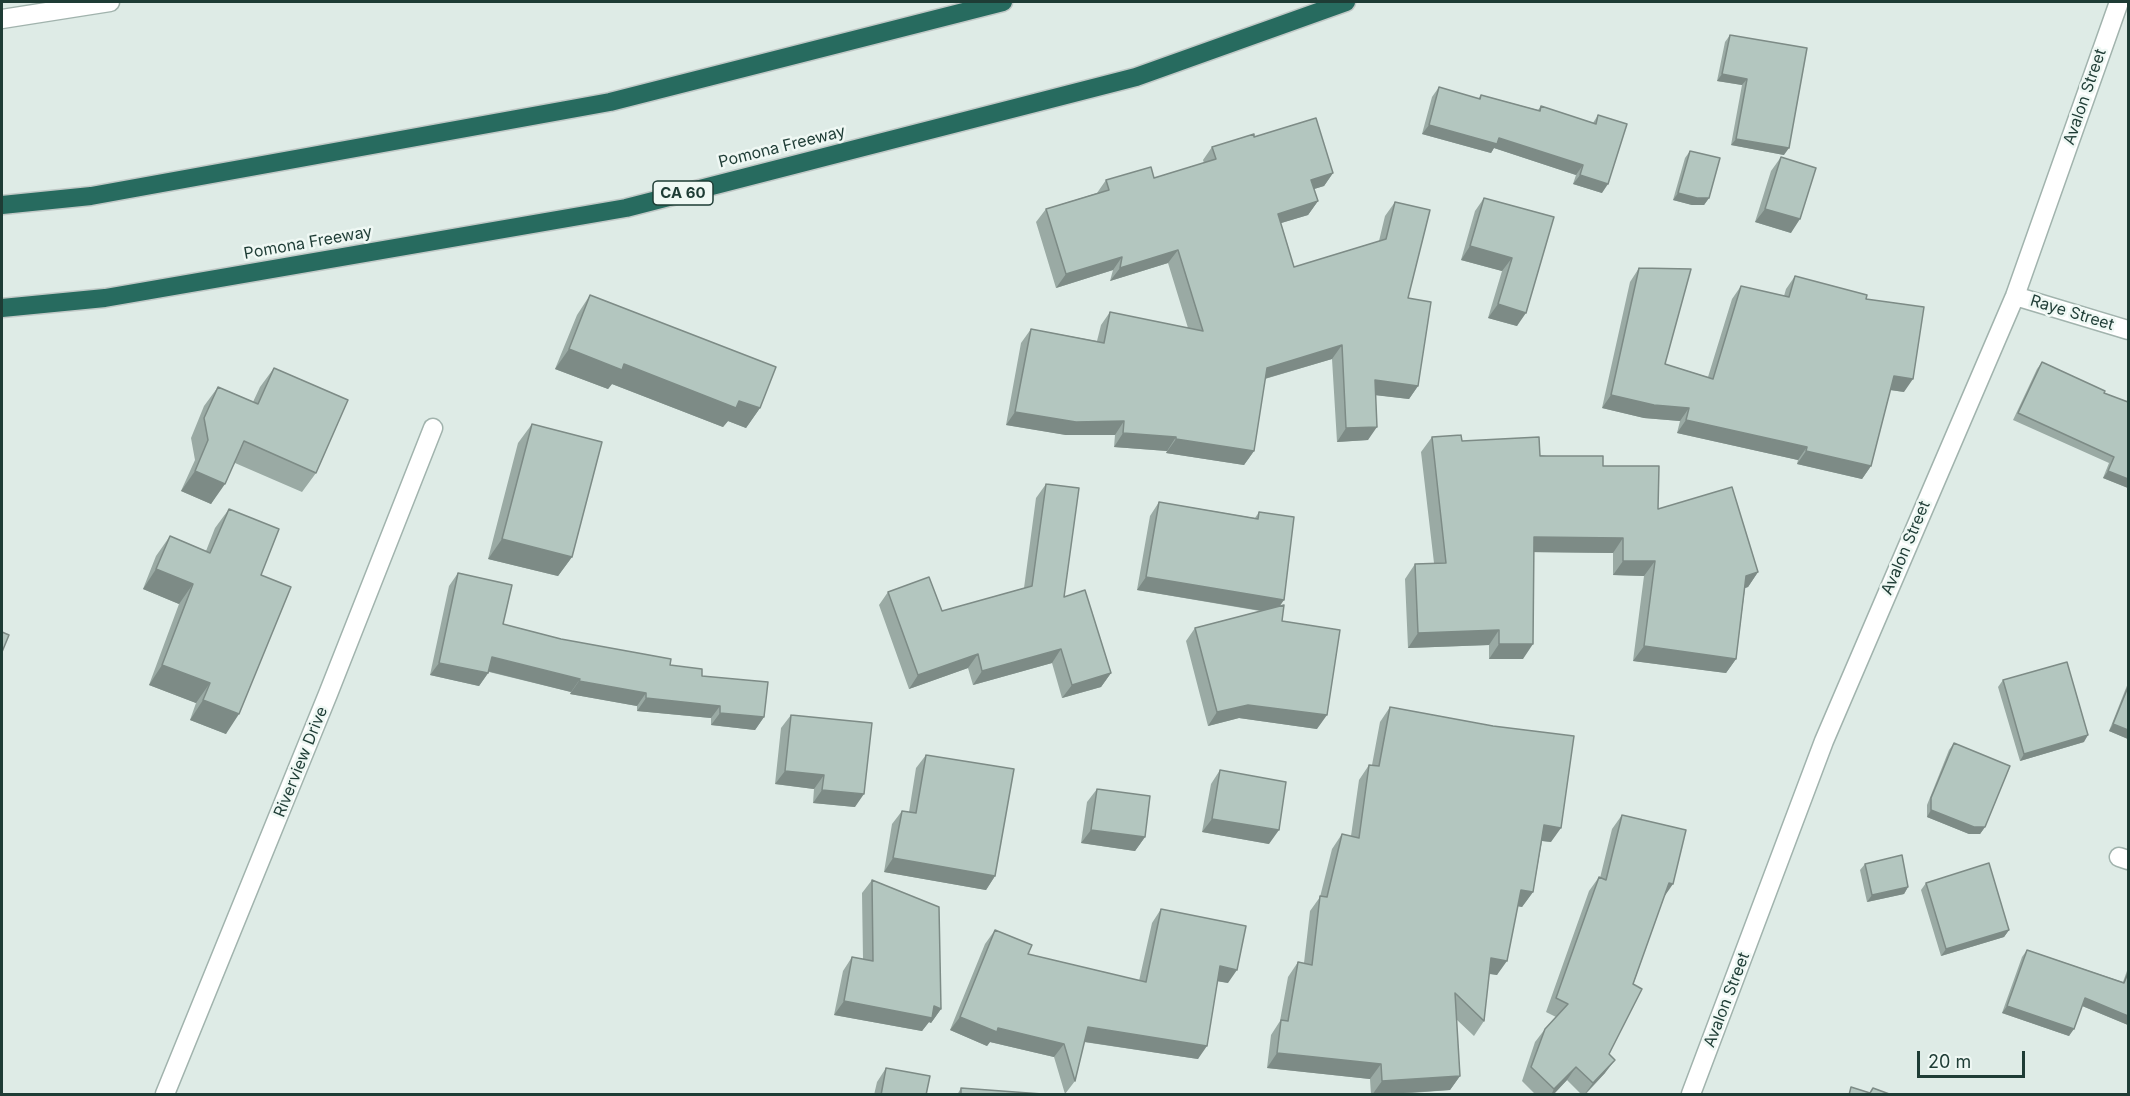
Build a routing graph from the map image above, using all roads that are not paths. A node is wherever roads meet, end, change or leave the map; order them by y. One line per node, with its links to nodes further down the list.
1 (110, 2): 5 (street)
2 (1003, 2): 6 (highway)
3 (1346, 2): 8 (highway, Pomona Freeway / CA 60)
4 (2119, 2): 7 (street, Avalon Street)
5 (2, 19)
6 (2, 206)
7 (2015, 296): 9 (street, Raye Street); 12 (street, Avalon Street)
8 (2, 308)
9 (2128, 330)
10 (434, 428): 11 (street, Riverview Drive)
11 (165, 1095)
12 (1691, 1095)

